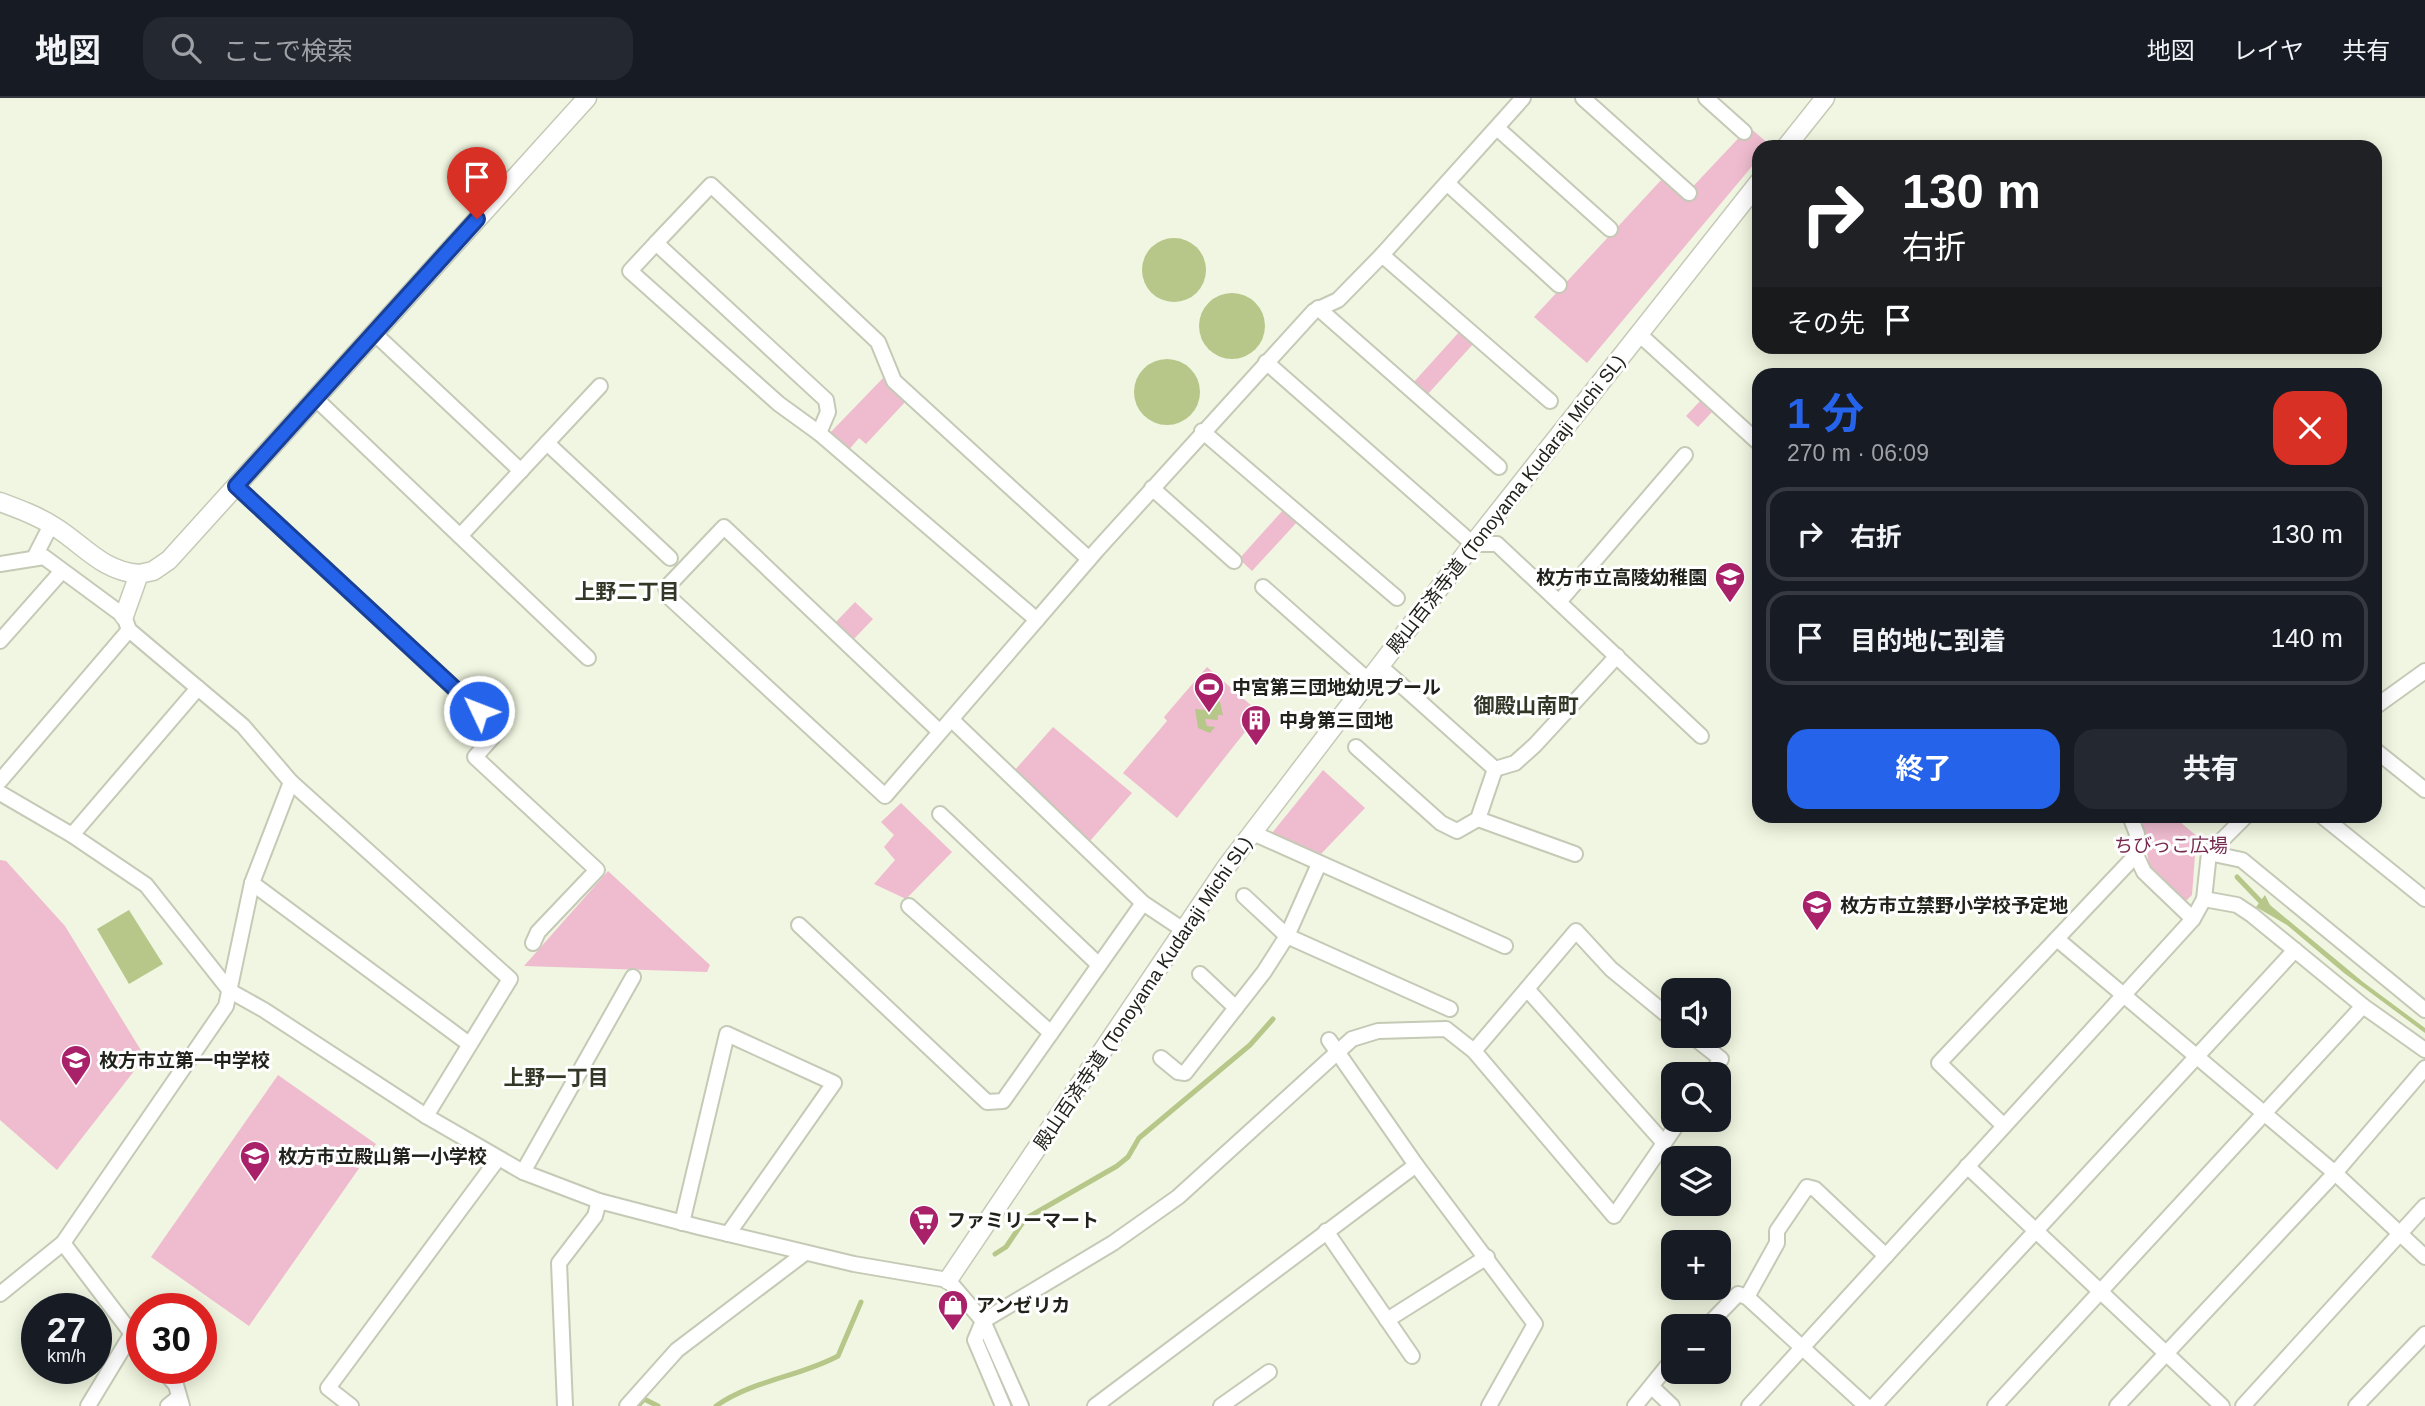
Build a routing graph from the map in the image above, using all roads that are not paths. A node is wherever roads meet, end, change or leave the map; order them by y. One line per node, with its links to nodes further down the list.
1 (587, 98): 17 (street)
2 (1524, 98): 6 (street)
3 (1583, 98): 11 (street)
4 (1706, 98): 7 (street)
5 (1825, 98): 8 (street)
6 (1497, 128): 9 (street); 12 (street)
7 (1744, 132)
8 (1792, 140)
9 (1448, 184): 14 (street); 15 (street)
10 (1752, 191): 18 (street, 殿山百済寺道 (Tonoyama Kudaraji Michi SL))
11 (1689, 193)
12 (1610, 229)
13 (656, 243): 24 (street); 24 (street); 38 (street)
14 (1382, 255): 16 (street); 22 (street)
15 (1559, 285)
16 (1318, 308): 19 (street); 28 (street)
17 (374, 333): 21 (street); 29 (street)
18 (1639, 334): 25 (street); 35 (street, 殿山百済寺道 (Tonoyama Kudaraji Michi SL))
19 (1266, 362): 23 (street); 35 (street)
20 (600, 386): 26 (street)
21 (315, 398): 30 (street); 34 (street)
22 (1550, 401)
23 (1202, 431): 31 (street); 44 (street)
24 (819, 433): 46 (street)
25 (1752, 437)
26 (547, 443): 29 (street); 37 (street)
27 (1685, 455): 45 (street)
28 (1499, 467)
29 (521, 471): 34 (street)
30 (236, 486): 42 (street); 88 (street)
31 (1152, 488): 38 (street); 39 (street)
32 (0, 502): 33 (street)
33 (51, 525): 36 (street); 42 (street)
34 (460, 536): 50 (street)
35 (1473, 544): 45 (street); 51 (street, 殿山百済寺道 (Tonoyama Kudaraji Michi SL))
36 (34, 558): 40 (street); 41 (street)
37 (670, 558)
38 (1089, 559): 46 (street)
39 (1234, 561)
40 (0, 564)
41 (62, 571): 47 (street); 48 (street)
42 (139, 574): 47 (street)
43 (1263, 587): 53 (street)
44 (1397, 598)
45 (1559, 602): 49 (street)
46 (1037, 620): 56 (street)
47 (126, 623): 54 (street); 62 (street)
48 (1, 637)
49 (1617, 656): 58 (street); 61 (street)
50 (589, 658)
51 (1380, 666): 53 (street, 殿山百済寺道 (Tonoyama Kudaraji Michi SL)); 61 (street)
52 (2424, 672): 55 (street)
53 (1369, 681): 71 (street, 殿山百済寺道 (Tonoyama Kudaraji Michi SL))
54 (198, 688): 63 (street); 72 (street)
55 (2382, 702)
56 (952, 720): 57 (street); 81 (street)
57 (940, 732): 57 (street)
58 (1701, 736)
59 (1356, 747): 67 (street)
60 (2382, 756): 64 (street)
61 (1495, 769): 67 (street)
62 (0, 781)
63 (291, 782): 77 (street); 103 (street)
64 (2425, 790)
65 (0, 793): 72 (street)
66 (940, 814): 91 (street)
67 (1478, 818): 74 (street)
68 (2133, 823): 75 (street)
69 (2239, 823): 73 (street)
70 (2331, 823): 80 (street)
71 (1253, 833): 76 (street); 85 (street, 殿山百済寺道 (Tonoyama Kudaraji Michi SL))
72 (72, 835): 95 (street)
73 (2209, 853): 79 (street); 101 (street)
74 (1575, 854)
75 (2136, 855): 83 (street); 87 (street)
76 (1319, 864): 86 (street); 89 (street)
77 (252, 883): 95 (street); 103 (street)
78 (1244, 896): 86 (street)
79 (2204, 899): 83 (street); 90 (street)
80 (2425, 899)
81 (1143, 903): 85 (street); 91 (street)
82 (909, 906): 102 (street)
83 (2193, 919): 96 (street)
84 (799, 925): 102 (street)
85 (1182, 929): 134 (street, 殿山百済寺道 (Tonoyama Kudaraji Michi SL))
86 (1287, 936): 98 (street); 99 (street)
87 (2057, 939): 96 (street); 114 (street)
88 (533, 943)
89 (1505, 946)
90 (2295, 950): 97 (street); 108 (street)
91 (1100, 965): 102 (street)
92 (1200, 974): 98 (street)
93 (634, 977): 120 (street)
94 (1527, 989): 100 (street); 107 (street); 116 (street)
95 (230, 991): 113 (street); 129 (street)
96 (2125, 994): 108 (street); 114 (street)
97 (2363, 1006): 106 (street); 112 (street)
98 (1236, 1008): 109 (street)
99 (1450, 1009)
100 (1661, 1010)
101 (2425, 1010)
102 (1051, 1033)
103 (469, 1045): 113 (street)
104 (1333, 1046): 107 (street); 118 (street); 140 (street)
105 (1707, 1048): 110 (street)
106 (2425, 1050)
107 (1474, 1051): 116 (street)
108 (2197, 1055): 112 (street); 126 (street)
109 (1161, 1058)
110 (1719, 1062)
111 (2425, 1068): 121 (street)
112 (2264, 1113): 121 (street); 135 (street)
113 (426, 1116): 117 (street)
114 (2004, 1126): 119 (street)
115 (1672, 1132): 116 (street)
116 (1664, 1143)
117 (497, 1160): 120 (street); 153 (street)
118 (1416, 1165): 125 (street); 132 (street)
119 (1967, 1167): 126 (street); 131 (street)
120 (523, 1172): 122 (street)
121 (2335, 1173): 127 (street); 145 (street)
122 (599, 1201): 124 (street); 154 (street)
123 (2425, 1206): 127 (street)
124 (682, 1223): 128 (street); 128 (street)
125 (1326, 1231): 139 (street); 158 (street)
126 (2036, 1231): 135 (street); 165 (street)
127 (2400, 1233): 133 (street); 169 (street)
128 (728, 1234): 130 (street)
129 (63, 1243): 136 (street); 141 (street)
130 (805, 1253): 134 (street); 155 (street)
131 (1886, 1255): 137 (street); 144 (street)
132 (1486, 1257): 139 (street); 160 (street)
133 (2425, 1257)
134 (948, 1280): 140 (street)
135 (2100, 1291): 145 (street); 166 (street)
136 (0, 1294)
137 (1747, 1297): 138 (street); 144 (street)
138 (1719, 1314)
139 (1387, 1320): 146 (street)
140 (983, 1321): 156 (street); 157 (street)
141 (126, 1328)
142 (2425, 1334): 170 (street)
143 (126, 1343): 152 (street)
144 (1803, 1348): 163 (street); 164 (street)
145 (2165, 1354): 167 (street); 168 (street)
146 (1412, 1356)
147 (1269, 1372): 159 (street)
148 (1661, 1376): 150 (street)
149 (175, 1384): 151 (street)
150 (1653, 1388): 161 (street); 162 (street)
151 (176, 1403)
152 (88, 1406)
153 (351, 1406)
154 (565, 1406)
155 (627, 1406)
156 (1003, 1406)
157 (1021, 1406)
158 (1095, 1406)
159 (1221, 1406)
160 (1489, 1406)
161 (1635, 1406)
162 (1672, 1406)
163 (1749, 1406)
164 (1866, 1406)
165 (1874, 1406)
166 (1995, 1406)
167 (2117, 1406)
168 (2222, 1406)
169 (2243, 1406)
170 (2356, 1406)

